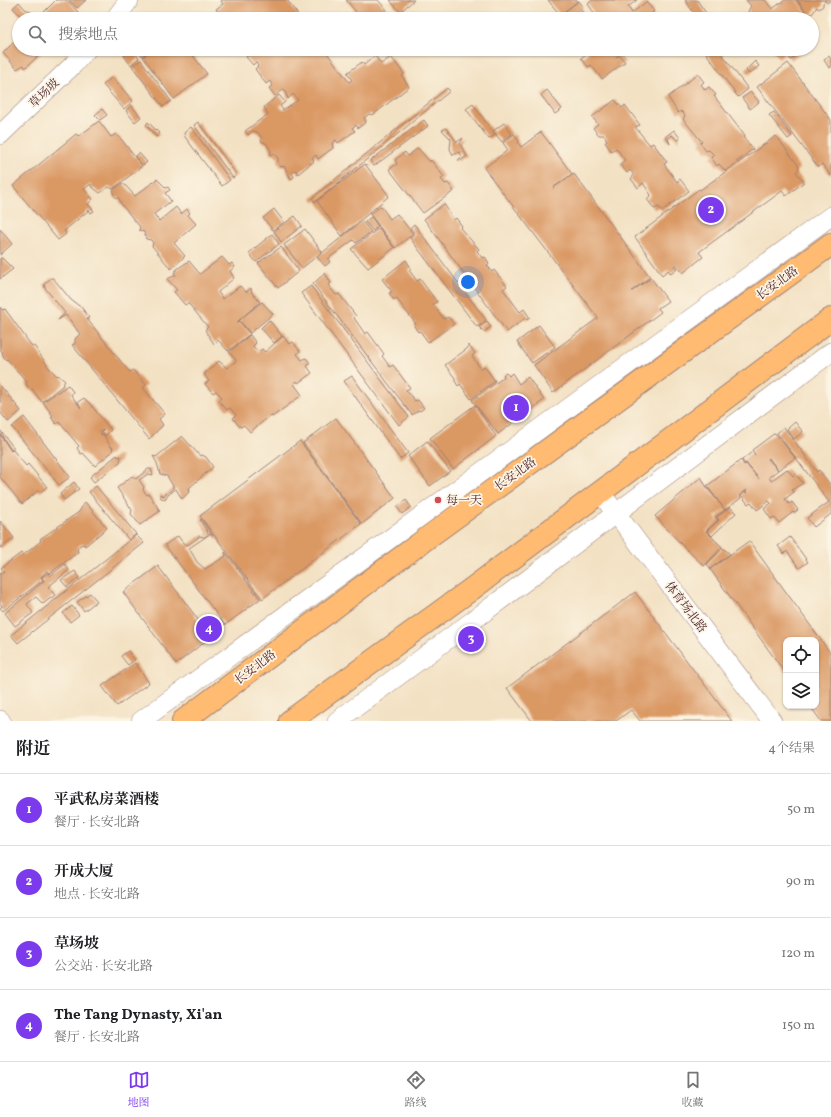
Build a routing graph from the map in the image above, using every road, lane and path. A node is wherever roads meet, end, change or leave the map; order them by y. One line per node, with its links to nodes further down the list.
1 (129, 0): 2 (street)
2 (120, 12)
3 (81, 56): 4 (street, 草场坡)
4 (0, 135)
5 (831, 216): 11 (street)
6 (831, 244): 12 (main road, 长安北路)
7 (831, 319): 9 (main road)
8 (831, 352): 10 (street)
9 (600, 492): 10 (street, 体育场北路); 13 (main road)
10 (616, 513): 14 (street); 15 (street, 体育场北路)
11 (141, 721)
12 (183, 721)
13 (290, 721)
14 (337, 721)
15 (772, 721)

